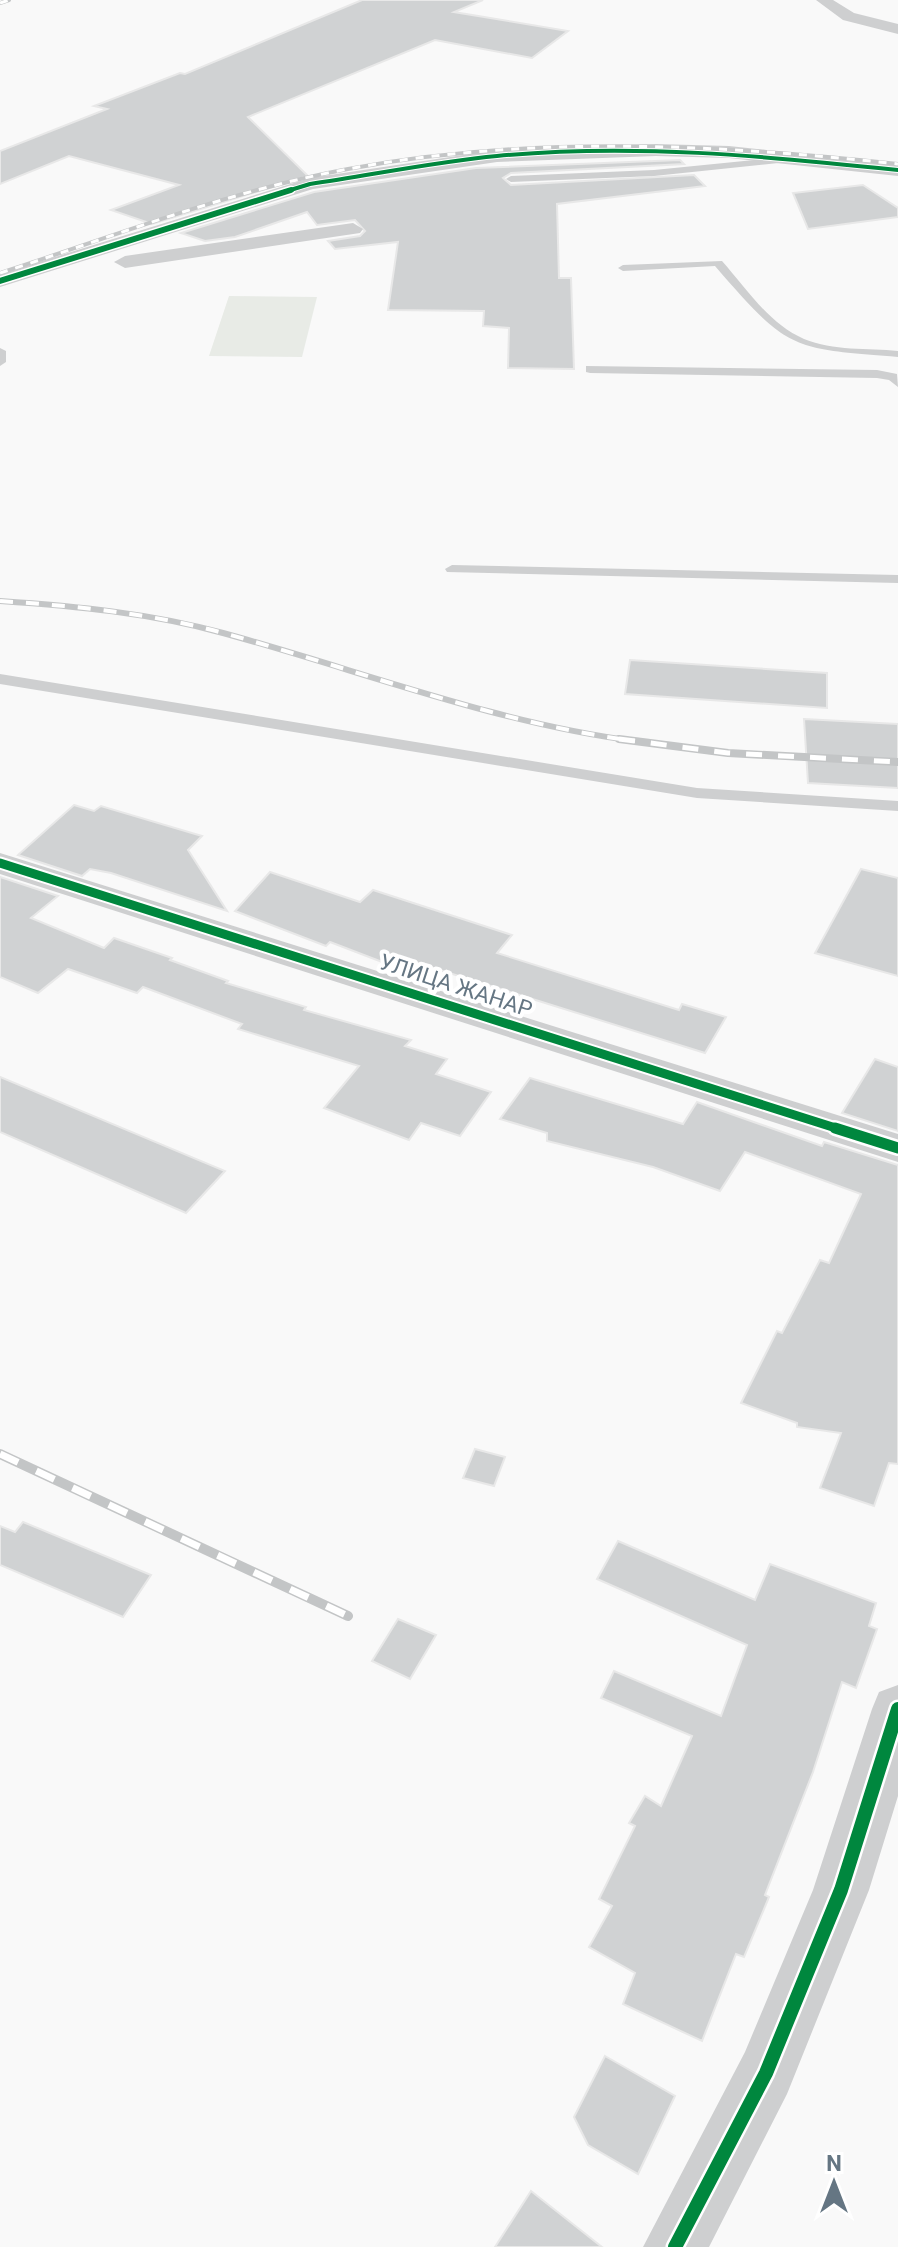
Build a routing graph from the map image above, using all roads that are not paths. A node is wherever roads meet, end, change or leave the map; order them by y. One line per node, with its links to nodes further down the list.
1 (824, 0): 2 (street)
2 (898, 29)
3 (794, 159): 4 (street); 5 (lane); 8 (street)
4 (898, 170)
5 (511, 179)
6 (353, 229): 8 (street)
7 (623, 268): 9 (lane)
8 (7, 279)
9 (813, 345): 11 (lane); 14 (lane)
10 (0, 351): 12 (lane)
11 (898, 354)
12 (0, 362)
13 (590, 369): 14 (lane)
14 (824, 373): 15 (lane)
15 (898, 383)
16 (452, 569): 17 (lane)
17 (898, 579)
18 (0, 679): 19 (lane)
19 (898, 806)
20 (0, 863): 21 (street, УЛИЦА ЖАНАР)
21 (898, 1148)
22 (898, 1709): 23 (street)
23 (675, 2247)

